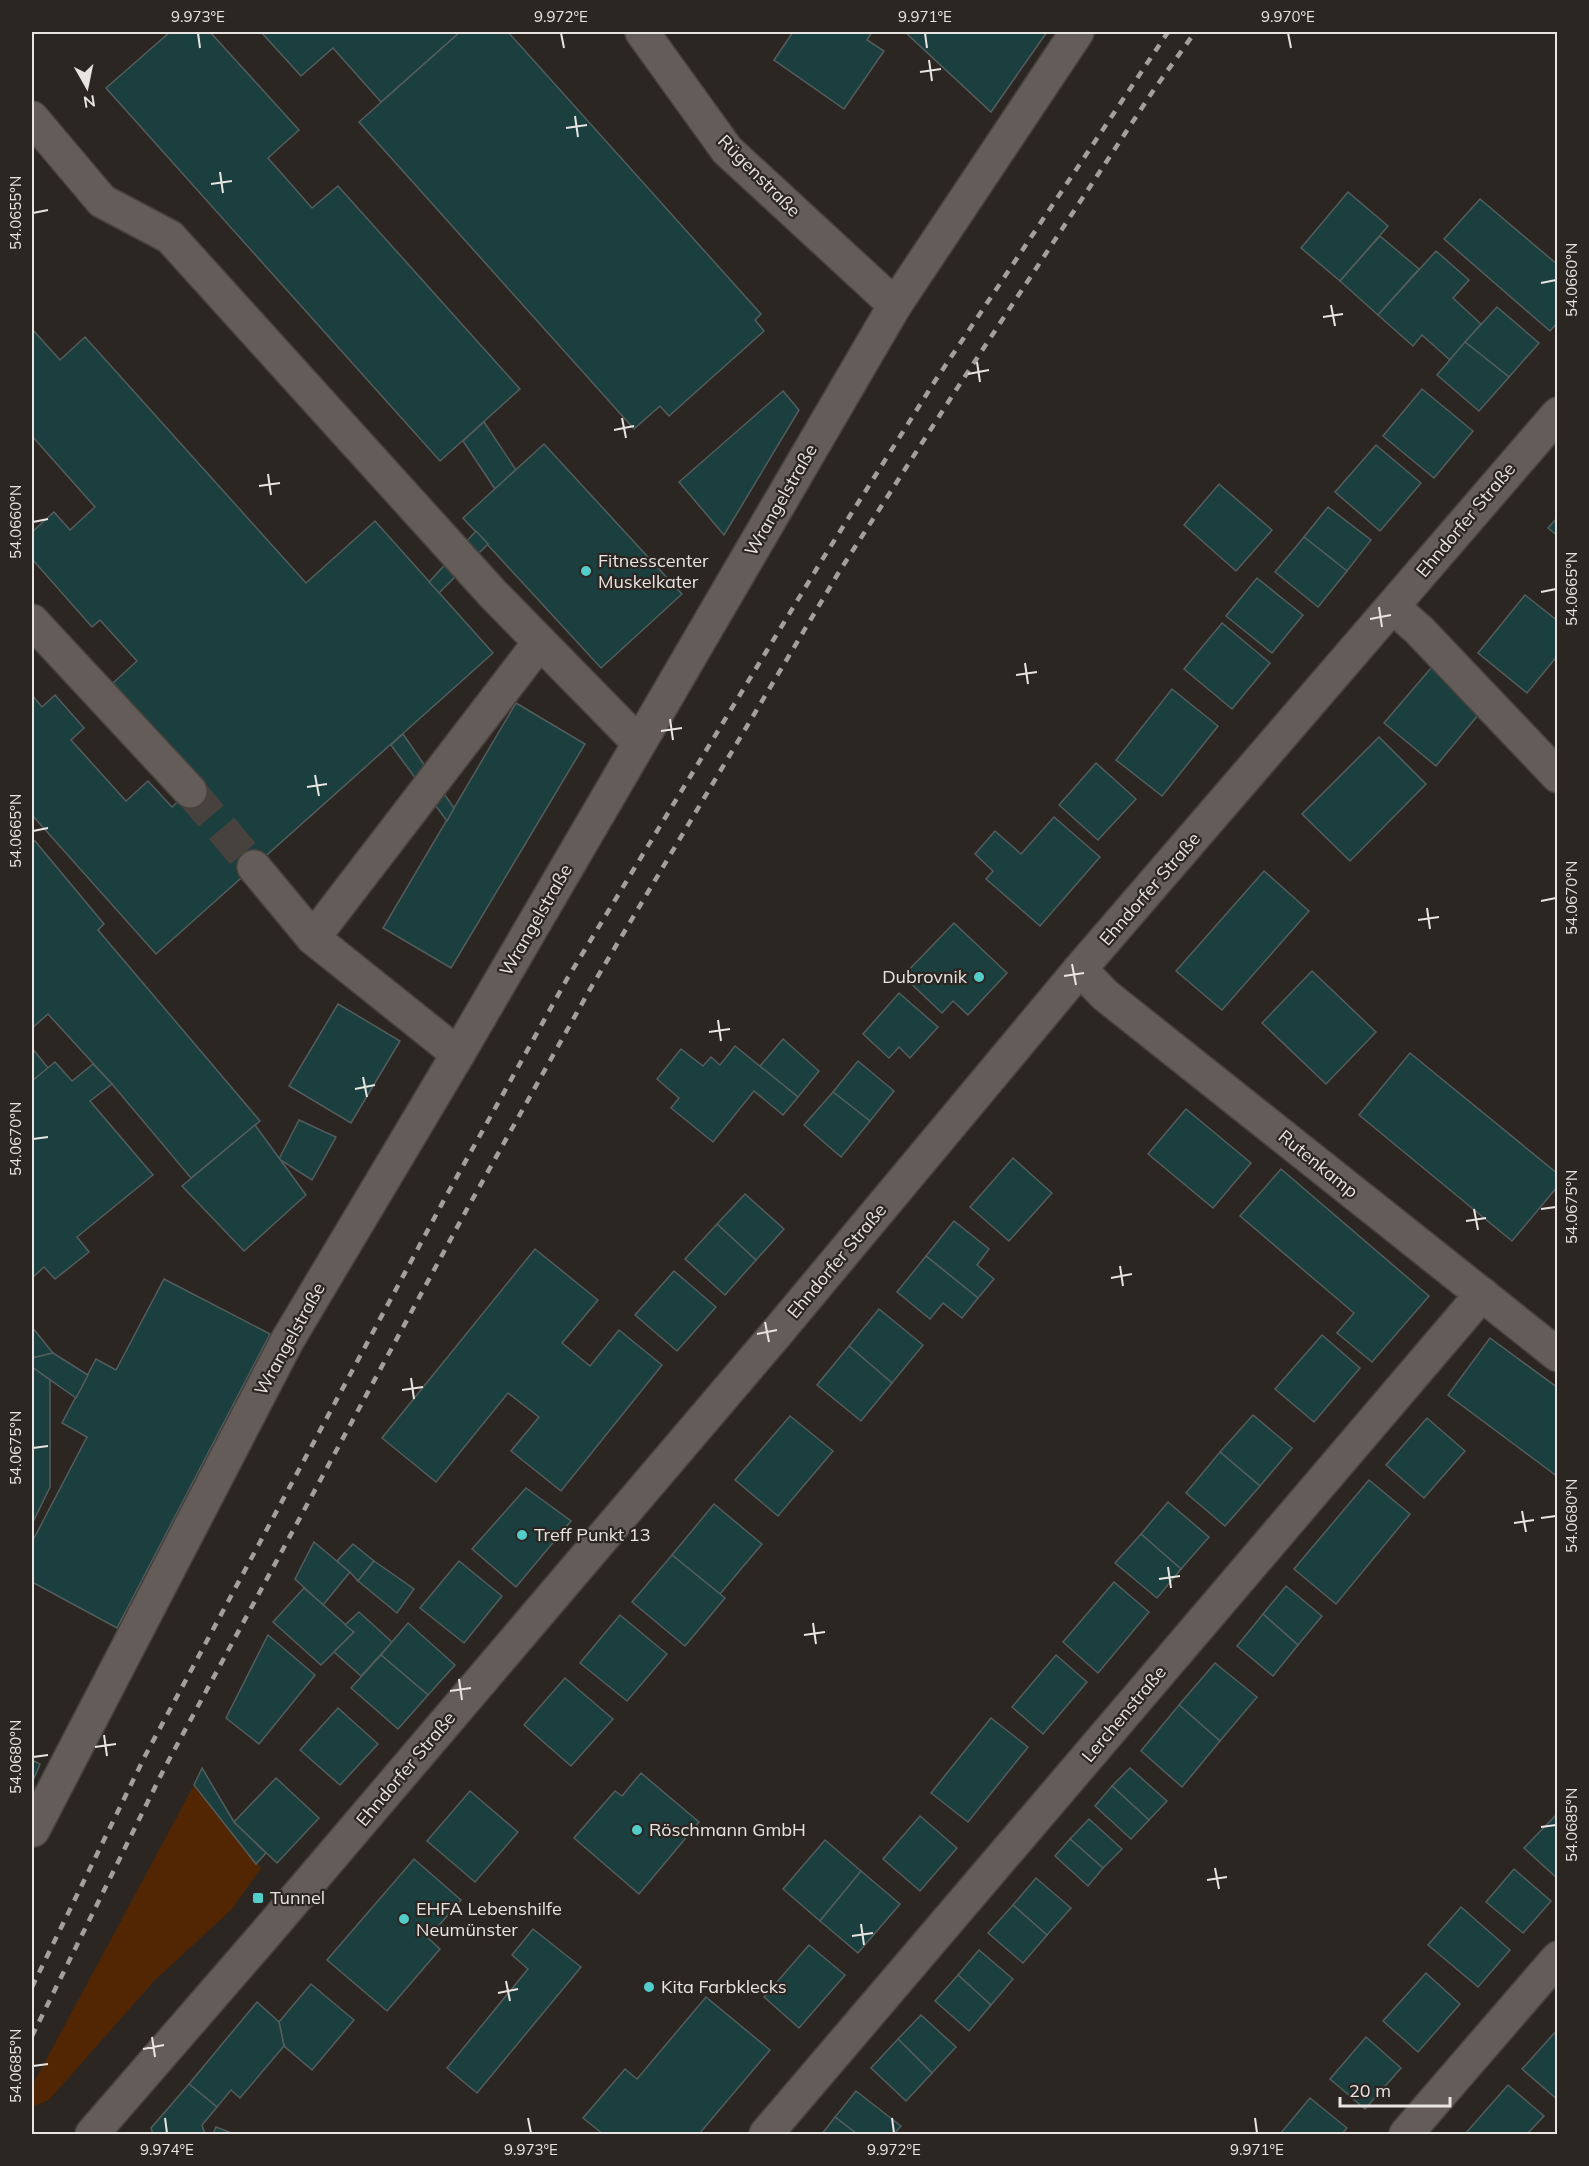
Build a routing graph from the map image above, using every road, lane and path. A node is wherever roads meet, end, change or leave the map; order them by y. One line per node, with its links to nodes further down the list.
1 (642, 32): 4 (street, Rügenstraße)
2 (1077, 32): 4 (street, Wrangelstraße)
3 (32, 118): 8 (street)
4 (895, 305): 9 (street, Wrangelstraße)
5 (1557, 414): 6 (street, Ehndorfer Straße)
6 (1393, 606): 10 (street); 14 (street, Ehndorfer Straße)
7 (32, 621): 11 (street)
8 (540, 642): 9 (street); 13 (street)
9 (639, 743): 15 (street, Wrangelstraße)
10 (1557, 776)
11 (190, 791)
12 (254, 867): 13 (street)
13 (312, 938): 15 (street)
14 (1080, 969): 16 (street, Rutenkamp); 20 (street, Ehndorfer Straße)
15 (458, 1054): 18 (street, Wrangelstraße)
16 (1482, 1294): 17 (street, Rutenkamp); 21 (street, Lerchenstraße)
17 (1557, 1355)
18 (33, 1830)
19 (1557, 1958): 22 (street)
20 (92, 2134)
21 (766, 2134)
22 (1406, 2134)

